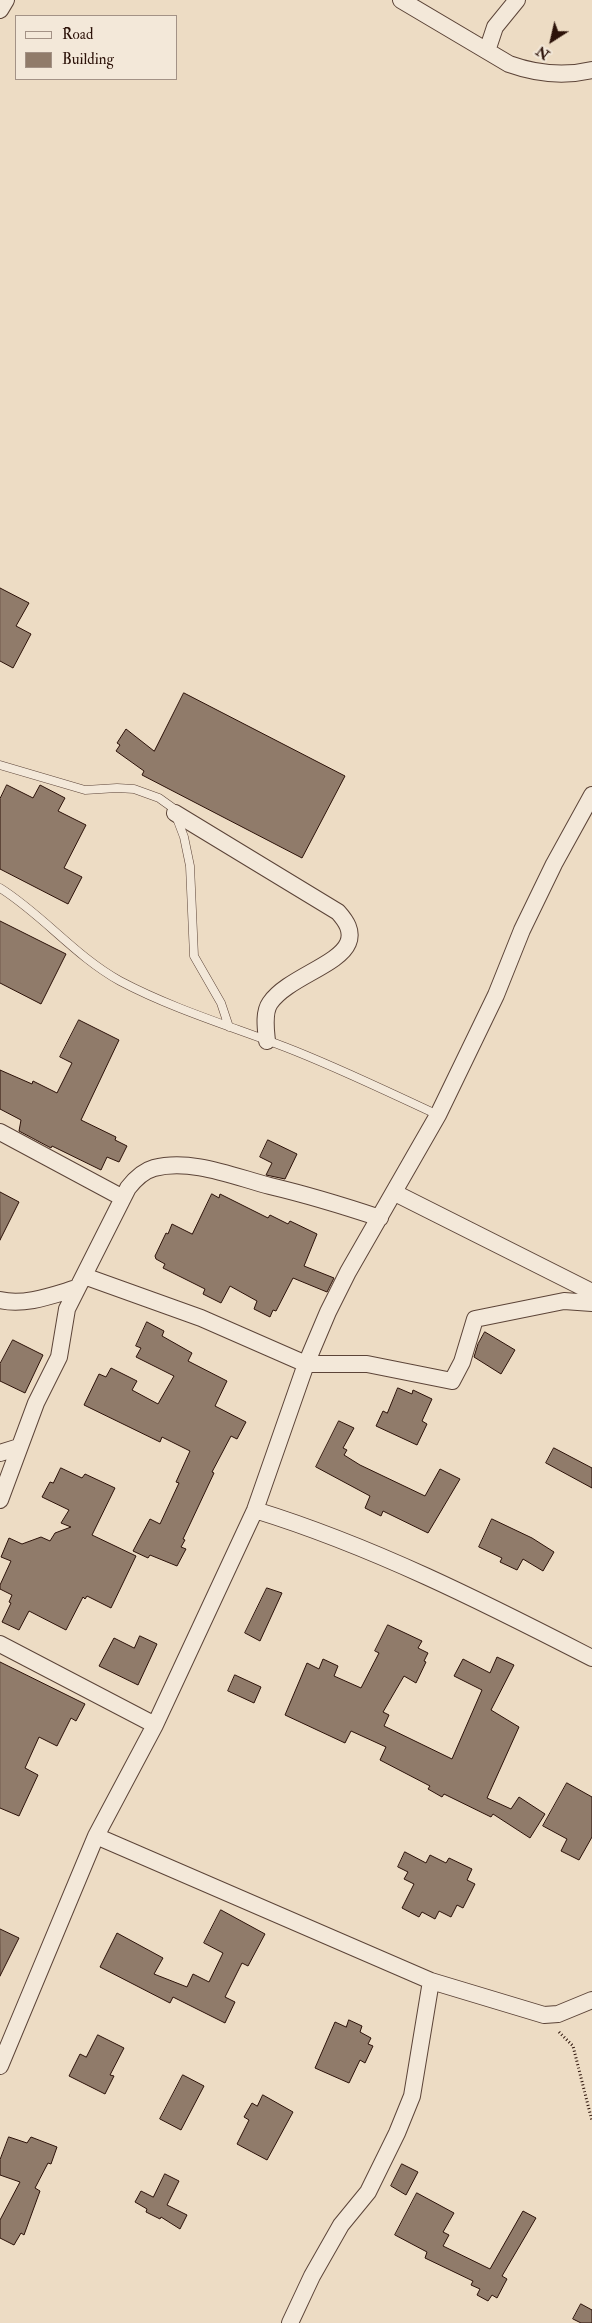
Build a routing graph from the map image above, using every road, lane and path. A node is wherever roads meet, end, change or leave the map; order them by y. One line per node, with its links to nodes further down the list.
1 (6, 0): 4 (street)
2 (401, 0): 5 (street)
3 (517, 0): 5 (street)
4 (0, 10)
5 (487, 51): 6 (street)
6 (592, 70)
7 (0, 764): 9 (lane)
8 (592, 795): 13 (street)
9 (175, 813): 11 (lane); 12 (street)
10 (0, 888): 11 (lane)
11 (229, 1027): 12 (lane)
12 (267, 1041): 13 (lane)
13 (438, 1115): 15 (street)
14 (0, 1132): 16 (street)
15 (395, 1193): 17 (street); 19 (street)
16 (123, 1198): 17 (street); 18 (street)
17 (380, 1218): 22 (street)
18 (80, 1282): 20 (street); 22 (street); 23 (street)
19 (592, 1292)
20 (0, 1300)
21 (592, 1303): 22 (street)
22 (306, 1364): 26 (street)
23 (19, 1447): 24 (street); 25 (street)
24 (0, 1453)
25 (0, 1500)
26 (255, 1510): 28 (street); 29 (street)
27 (0, 1644): 29 (street)
28 (592, 1658)
29 (155, 1725): 30 (street)
30 (96, 1836): 31 (street); 34 (street)
31 (431, 1981): 33 (street); 36 (street)
32 (592, 2000): 33 (street)
33 (544, 2015): 35 (path)
34 (0, 2066)
35 (592, 2121)
36 (290, 2323)

